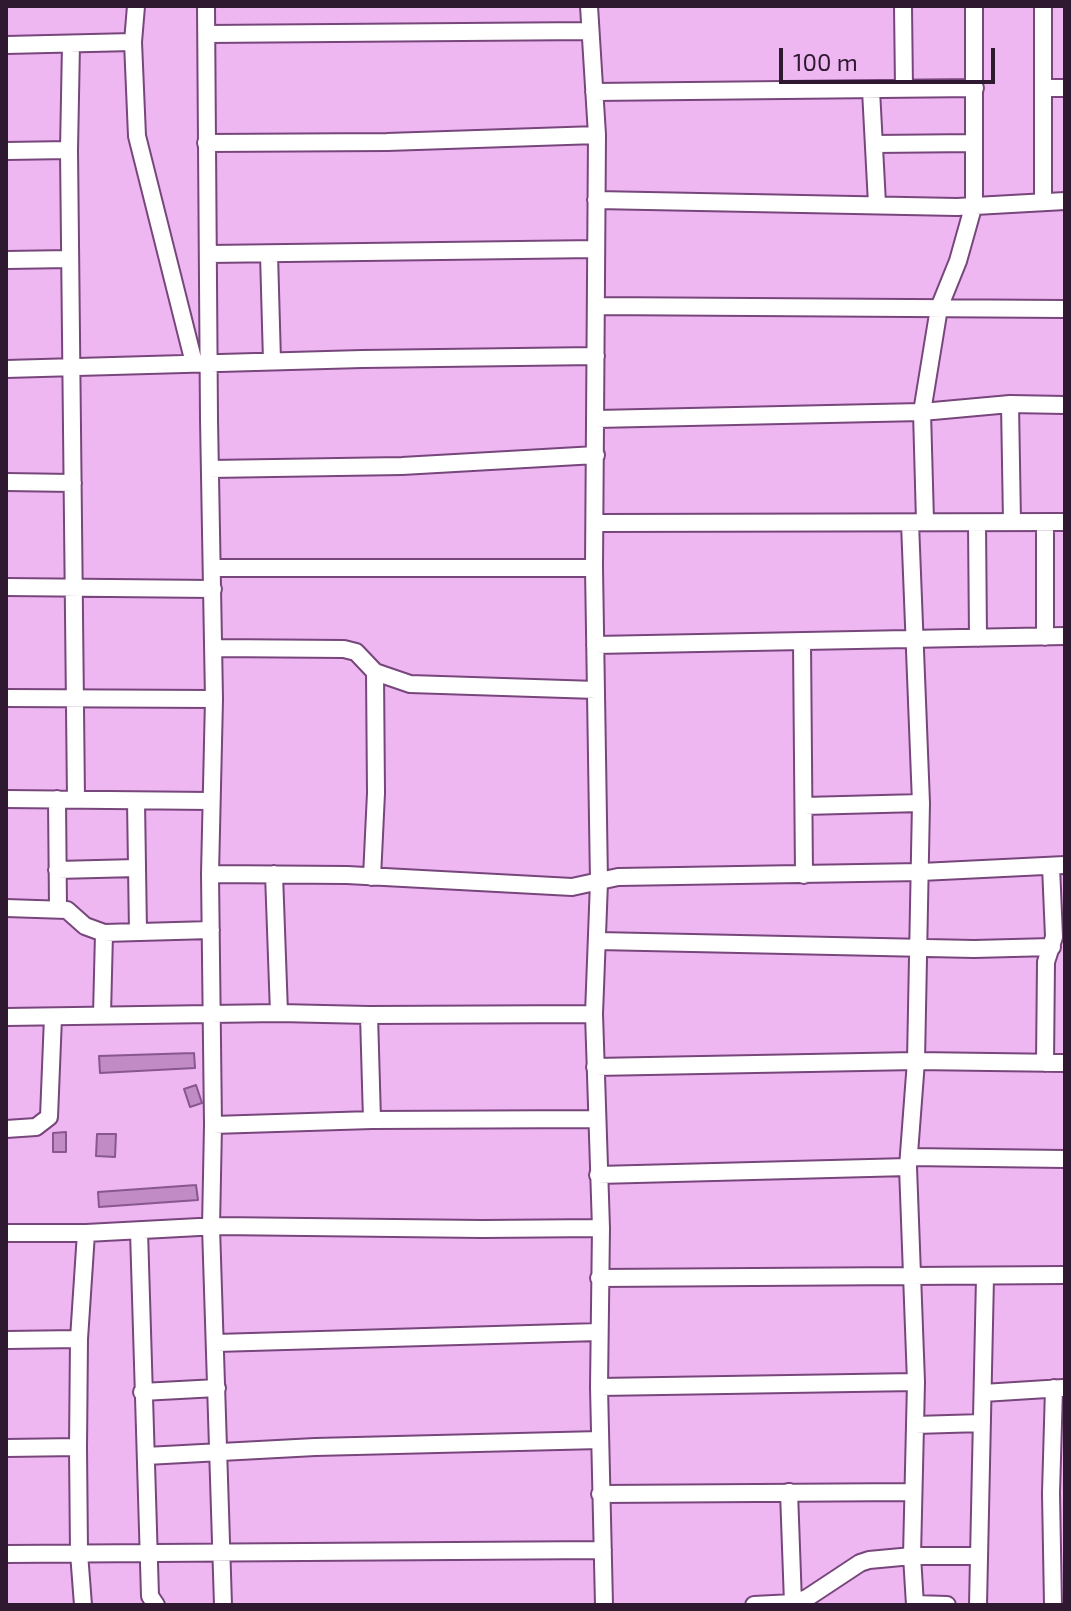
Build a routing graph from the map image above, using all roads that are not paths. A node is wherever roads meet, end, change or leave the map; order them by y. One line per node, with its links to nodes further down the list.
1 (136, 6): 9 (street)
2 (206, 6): 8 (street)
3 (589, 6): 7 (street)
4 (903, 6): 12 (street)
5 (974, 6): 13 (street)
6 (1043, 6): 14 (street)
7 (590, 31): 8 (street); 17 (street)
8 (207, 34): 19 (street)
9 (133, 42): 10 (street); 39 (street)
10 (71, 44): 11 (street); 22 (street)
11 (6, 45)
12 (904, 88): 13 (street); 16 (street)
13 (975, 88): 20 (street)
14 (1043, 88): 15 (street); 26 (street)
15 (1065, 88)
16 (871, 90): 17 (street); 21 (street)
17 (594, 92): 18 (street)
18 (597, 135): 19 (street); 24 (street)
19 (206, 143): 30 (street)
20 (974, 143): 21 (street); 28 (street)
21 (874, 144): 27 (street)
22 (69, 150): 23 (street); 32 (street)
23 (6, 151)
24 (596, 200): 27 (street); 29 (street)
25 (1065, 201): 26 (street)
26 (1043, 202): 28 (street)
27 (877, 204): 28 (street)
28 (974, 204): 35 (street)
29 (596, 249): 31 (street); 34 (street)
30 (209, 254): 31 (street); 39 (street)
31 (269, 254): 38 (street)
32 (70, 259): 33 (street); 40 (street)
33 (6, 260)
34 (596, 306): 35 (street); 37 (street)
35 (939, 308): 36 (street); 44 (street)
36 (1065, 309)
37 (596, 356): 38 (street); 45 (street)
38 (272, 361): 39 (street)
39 (202, 363): 40 (street); 47 (street)
40 (72, 367): 41 (street); 49 (street)
41 (6, 369)
42 (1010, 404): 43 (street); 44 (street); 51 (street)
43 (1065, 405)
44 (922, 412): 45 (street); 50 (street)
45 (596, 419): 46 (street)
46 (596, 455): 47 (street); 54 (street)
47 (210, 469): 56 (street)
48 (6, 482): 49 (street)
49 (73, 483): 59 (street)
50 (918, 522): 54 (street); 55 (street); 64 (street)
51 (1012, 522): 52 (street); 55 (street)
52 (1045, 522): 53 (street); 62 (street)
53 (1065, 522)
54 (596, 523): 57 (street)
55 (977, 523): 63 (street)
56 (212, 568): 57 (street); 60 (street)
57 (594, 568): 66 (street)
58 (6, 587): 59 (street)
59 (75, 587): 60 (street); 72 (street)
60 (213, 589): 67 (street)
61 (1065, 636): 62 (street)
62 (1045, 637): 63 (street)
63 (978, 638): 64 (street)
64 (913, 639): 65 (street); 78 (street)
65 (802, 642): 66 (street); 79 (street)
66 (595, 645): 69 (street)
67 (214, 648): 68 (street); 71 (street)
68 (375, 672): 69 (street); 87 (street)
69 (596, 690): 88 (street)
70 (6, 698): 72 (street)
71 (214, 699): 72 (street); 77 (street)
72 (77, 700): 75 (street)
73 (6, 799): 74 (street)
74 (57, 799): 75 (street); 82 (street)
75 (76, 799): 76 (street)
76 (136, 801): 77 (street); 81 (street)
77 (211, 801): 84 (street)
78 (921, 803): 79 (street); 83 (street)
79 (804, 806): 86 (street)
80 (1058, 865): 83 (street); 95 (street)
81 (137, 868): 82 (street); 92 (street)
82 (57, 870): 90 (street)
83 (921, 872): 86 (street); 96 (street)
84 (210, 874): 85 (street); 91 (street)
85 (274, 874): 87 (street); 97 (street)
86 (804, 875): 88 (street)
87 (372, 877): 88 (street)
88 (599, 882): 94 (street)
89 (6, 908): 90 (street)
90 (58, 908): 93 (street)
91 (211, 930): 92 (street); 100 (street)
92 (138, 932): 93 (street)
93 (104, 933): 99 (street)
94 (598, 941): 96 (street); 98 (street)
95 (1057, 941): 96 (street); 105 (street)
96 (919, 947): 104 (street)
97 (279, 1013): 100 (street); 101 (street)
98 (594, 1014): 101 (street); 107 (street)
99 (102, 1015): 100 (street); 103 (street)
100 (212, 1015): 110 (street)
101 (369, 1015): 109 (street)
102 (6, 1017): 103 (street)
103 (53, 1017): 111 (street)
104 (916, 1061): 105 (street); 107 (street); 113 (street)
105 (1045, 1063): 106 (street)
106 (1065, 1063)
107 (595, 1067): 108 (street)
108 (597, 1119): 109 (street); 114 (street)
109 (372, 1120): 110 (street)
110 (213, 1125): 115 (street)
111 (6, 1129)
112 (1065, 1159): 113 (street)
113 (909, 1162): 114 (street); 120 (street)
114 (598, 1175): 116 (street)
115 (211, 1227): 116 (street); 117 (street); 127 (street)
116 (601, 1228): 123 (street)
117 (139, 1231): 119 (street); 132 (street)
118 (6, 1233): 119 (street)
119 (86, 1233): 125 (street)
120 (910, 1275): 122 (street); 123 (street); 128 (street)
121 (1065, 1275): 122 (street)
122 (985, 1277): 133 (street)
123 (599, 1278): 124 (street)
124 (599, 1332): 127 (street); 129 (street)
125 (79, 1339): 126 (street); 137 (street)
126 (6, 1340)
127 (216, 1343): 130 (street)
128 (916, 1382): 129 (street); 135 (street)
129 (599, 1387): 136 (street)
130 (217, 1388): 132 (street); 139 (street)
131 (1060, 1388): 133 (street); 143 (street)
132 (142, 1392): 140 (street)
133 (983, 1393): 134 (street)
134 (982, 1423): 135 (street); 151 (street)
135 (915, 1425): 142 (street)
136 (600, 1440): 139 (street); 144 (street)
137 (78, 1447): 138 (street); 146 (street)
138 (6, 1448)
139 (217, 1451): 140 (street); 148 (street)
140 (146, 1456): 147 (street)
141 (789, 1492): 142 (street); 144 (street); 152 (street)
142 (913, 1492): 150 (street)
143 (1058, 1493): 162 (street)
144 (600, 1494): 145 (street)
145 (603, 1550): 148 (street); 157 (street)
146 (79, 1553): 147 (street); 149 (street); 154 (street)
147 (149, 1553): 148 (street); 155 (street)
148 (221, 1553): 156 (street)
149 (6, 1554)
150 (912, 1556): 151 (street); 152 (street); 153 (street)
151 (978, 1556): 160 (street)
152 (793, 1603): 158 (street)
153 (915, 1604): 159 (street)
154 (83, 1605)
155 (156, 1605)
156 (223, 1605)
157 (604, 1605)
158 (754, 1605)
159 (947, 1605)
160 (978, 1605)
161 (1039, 1605): 162 (street)
162 (1053, 1605): 163 (street)
163 (1065, 1605)

